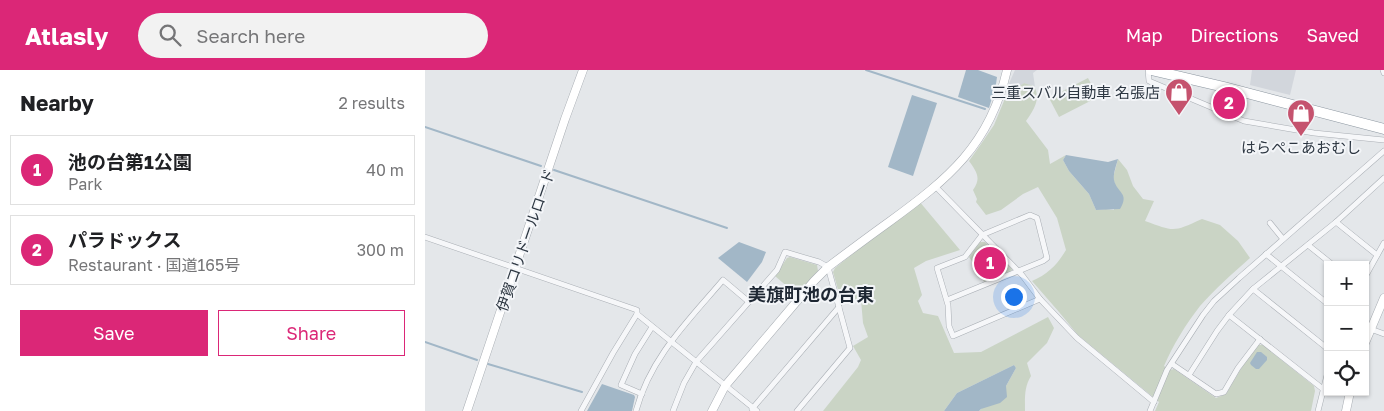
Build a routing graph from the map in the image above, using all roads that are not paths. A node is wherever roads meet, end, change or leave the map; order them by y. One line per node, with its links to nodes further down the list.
1 (583, 70): 23 (street, 伊賀コリドールロード)
2 (1007, 70): 8 (street)
3 (1150, 70): 4 (highway); 5 (street)
4 (1384, 129)
5 (1384, 140)
6 (1384, 150): 10 (street)
7 (1384, 178): 11 (street)
8 (936, 187): 13 (street); 21 (street)
9 (1309, 207): 10 (street)
10 (1312, 213): 15 (street)
11 (1336, 222): 17 (street); 19 (street)
12 (1270, 223): 15 (street)
13 (983, 235): 25 (street); 25 (street); 29 (street)
14 (425, 237): 23 (street)
15 (1283, 239): 18 (street)
16 (1384, 244): 19 (street)
17 (1308, 245): 20 (street); 22 (street)
18 (1266, 254): 22 (street); 43 (street)
19 (1377, 255): 24 (street)
20 (1328, 261)
21 (828, 267): 31 (street); 32 (street); 46 (street)
22 (1281, 267): 26 (street); 30 (street)
23 (516, 268): 33 (street); 52 (street, 伊賀コリドールロード)
24 (1369, 270)
25 (1019, 271): 28 (street); 29 (street)
26 (1253, 290): 34 (street); 41 (street)
27 (1384, 298): 35 (street)
28 (1040, 299): 29 (street); 50 (street)
29 (947, 300)
30 (1324, 301)
31 (749, 302): 40 (street); 42 (street)
32 (839, 307): 51 (street); 57 (street)
33 (637, 314): 36 (street); 53 (street)
34 (1229, 315): 39 (street); 44 (street)
35 (1369, 326)
36 (652, 327): 40 (street); 48 (street)
37 (1369, 328): 38 (street)
38 (1384, 334)
39 (1260, 339): 44 (street); 47 (street)
40 (671, 342): 42 (street); 48 (street)
41 (1324, 346)
42 (696, 362): 46 (street); 55 (street)
43 (1172, 364): 44 (street); 50 (street)
44 (1189, 375)
45 (1324, 385): 47 (street)
46 (725, 386): 51 (street); 56 (street)
47 (1323, 389): 59 (street)
48 (642, 394): 54 (street)
49 (1348, 396): 60 (street)
50 (1154, 402): 58 (street)
51 (754, 410)
52 (467, 411)
53 (581, 411)
54 (636, 411)
55 (673, 411)
56 (711, 411)
57 (797, 411)
58 (1151, 411)
59 (1318, 411)
60 (1346, 411)

